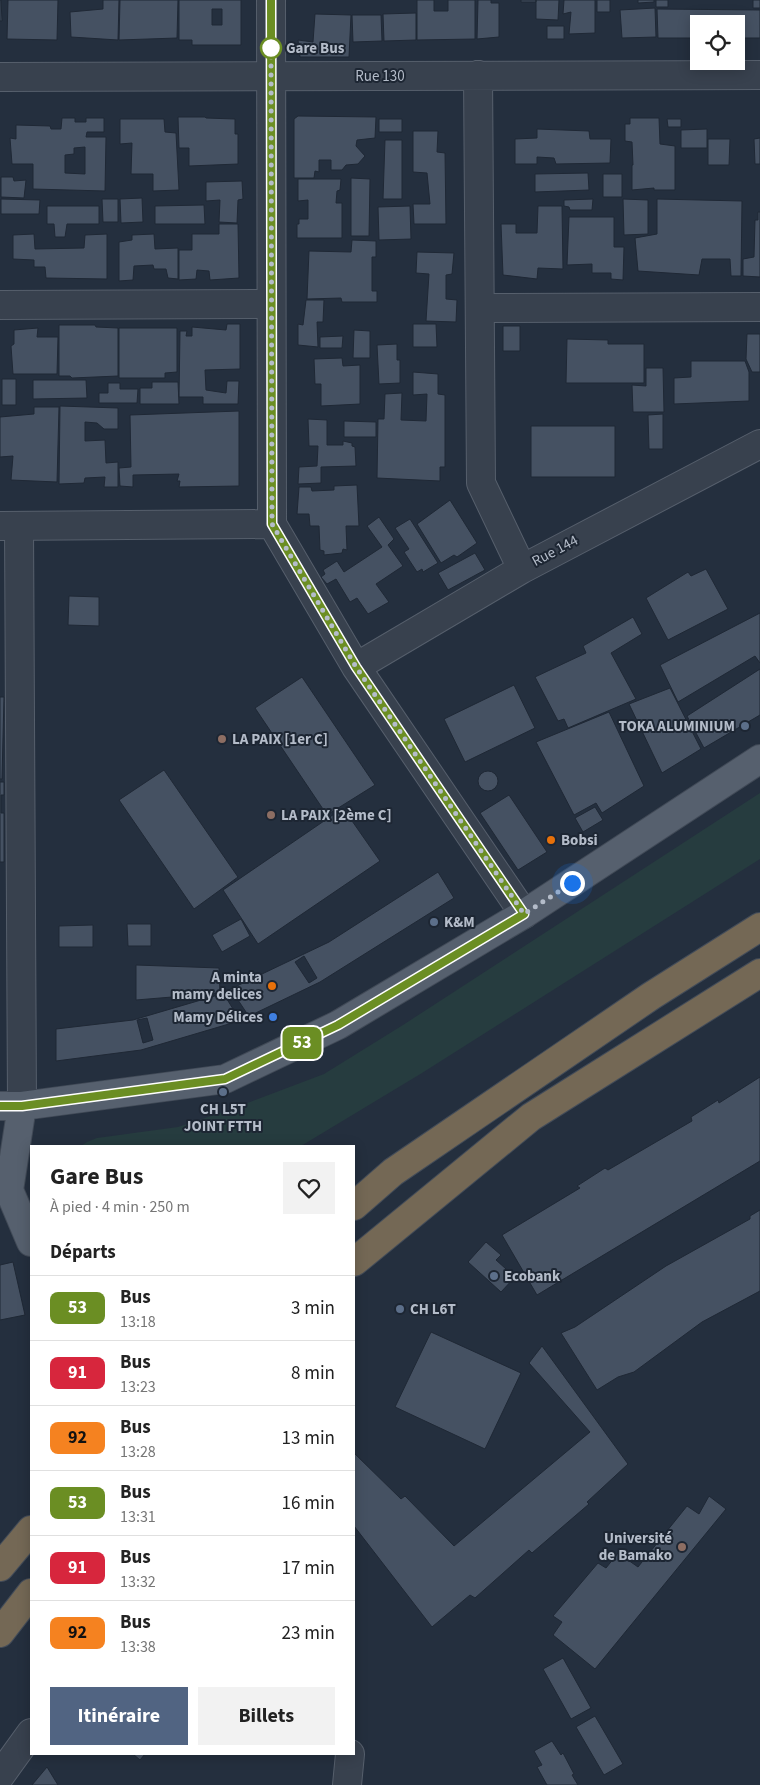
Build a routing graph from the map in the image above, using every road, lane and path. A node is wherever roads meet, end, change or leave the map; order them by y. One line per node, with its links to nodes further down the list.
1 (271, 0): 3 (street)
2 (760, 75): 4 (street, Rue 130)
3 (271, 76): 4 (street, Rue 130); 5 (street, Rue 130); 6 (street)
4 (478, 76): 9 (street)
5 (0, 77)
6 (271, 304): 7 (street); 11 (street)
7 (0, 305)
8 (760, 307): 9 (street)
9 (481, 308): 13 (street)
10 (760, 444): 13 (street, Rue 144)
11 (272, 524): 12 (street); 15 (street)
12 (10, 526): 14 (street)
13 (522, 569): 15 (street, Rue 144)
14 (10, 664): 17 (street)
15 (356, 667): 18 (street)
16 (760, 759): 18 (main road)
17 (11, 891): 21 (street)
18 (524, 914): 21 (main road)
19 (760, 927): 23 (highway)
20 (760, 973): 25 (highway)
21 (11, 1106): 22 (main road)
22 (4, 1194): 24 (main road)
23 (355, 1205)
24 (30, 1240)
25 (355, 1261)
26 (30, 1531): 27 (highway)
27 (0, 1567)
28 (30, 1594): 29 (highway)
29 (0, 1633)
30 (30, 1734): 32 (street)
31 (350, 1755): 33 (street)
32 (0, 1776)
33 (347, 1785)

